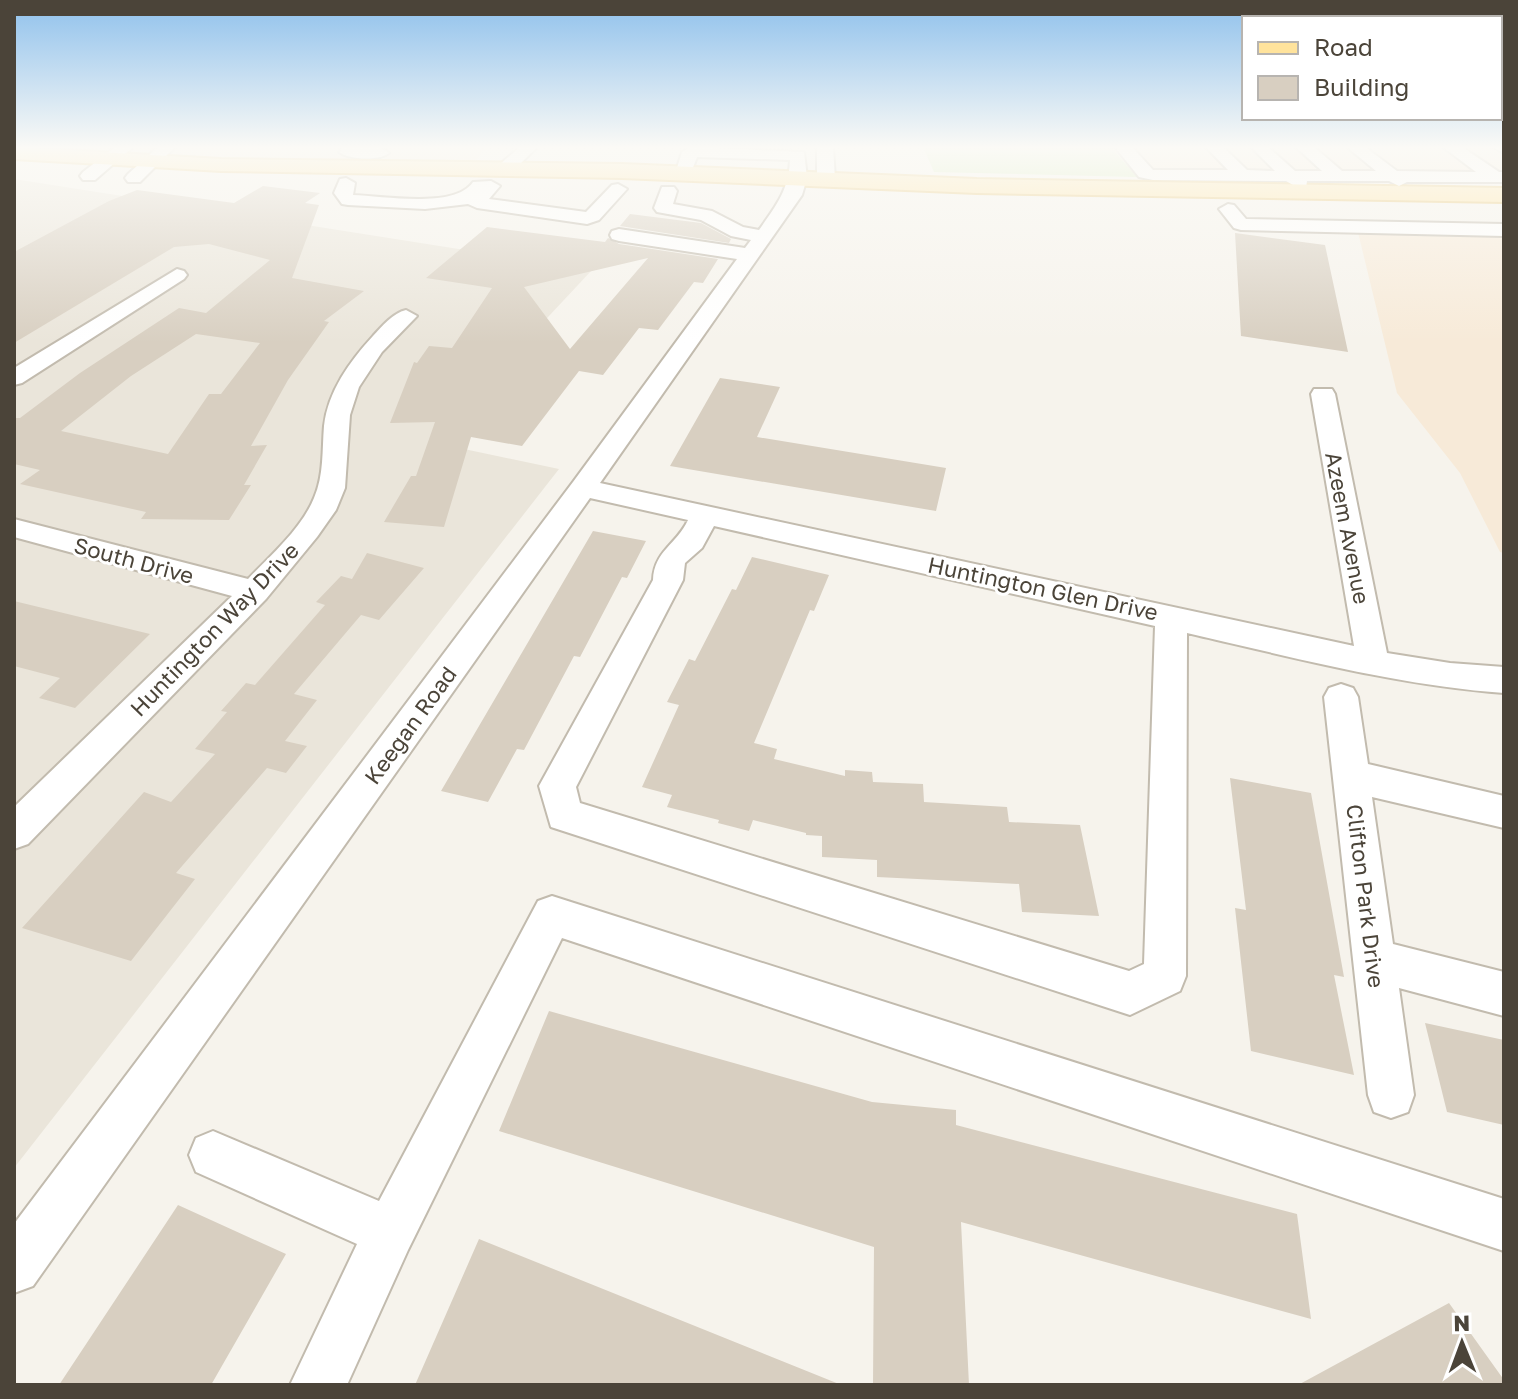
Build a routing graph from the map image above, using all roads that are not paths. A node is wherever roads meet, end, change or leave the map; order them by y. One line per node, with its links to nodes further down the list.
1 (689, 212): 6 (street)
2 (783, 212): 6 (street, Keegan Road)
3 (1231, 212): 4 (street)
4 (1504, 230)
5 (619, 235): 6 (street)
6 (756, 246): 11 (street, Keegan Road)
7 (177, 275): 9 (street)
8 (406, 316): 14 (street, Huntington Way Drive)
9 (14, 378)
10 (1323, 394): 16 (street, Azeem Avenue)
11 (583, 488): 12 (street, Huntington Glen Drive); 28 (street, Keegan Road)
12 (705, 515): 15 (street, Huntington Glen Drive); 15 (street)
13 (14, 528): 14 (street, South Drive)
14 (255, 591): 21 (street, Huntington Way Drive)
15 (1171, 616): 16 (street, Huntington Glen Drive)
16 (1373, 663): 17 (street, Huntington Glen Drive)
17 (1504, 680)
18 (1341, 697): 19 (street, Clifton Park Drive)
19 (1351, 776): 20 (street); 22 (street, Clifton Park Drive)
20 (1504, 812)
21 (14, 832)
22 (1374, 960): 23 (street); 24 (street, Clifton Park Drive)
23 (1504, 994)
24 (1391, 1095)
25 (213, 1155): 27 (street)
26 (1504, 1225): 27 (street)
27 (390, 1232): 29 (street)
28 (14, 1267)
29 (318, 1385)

